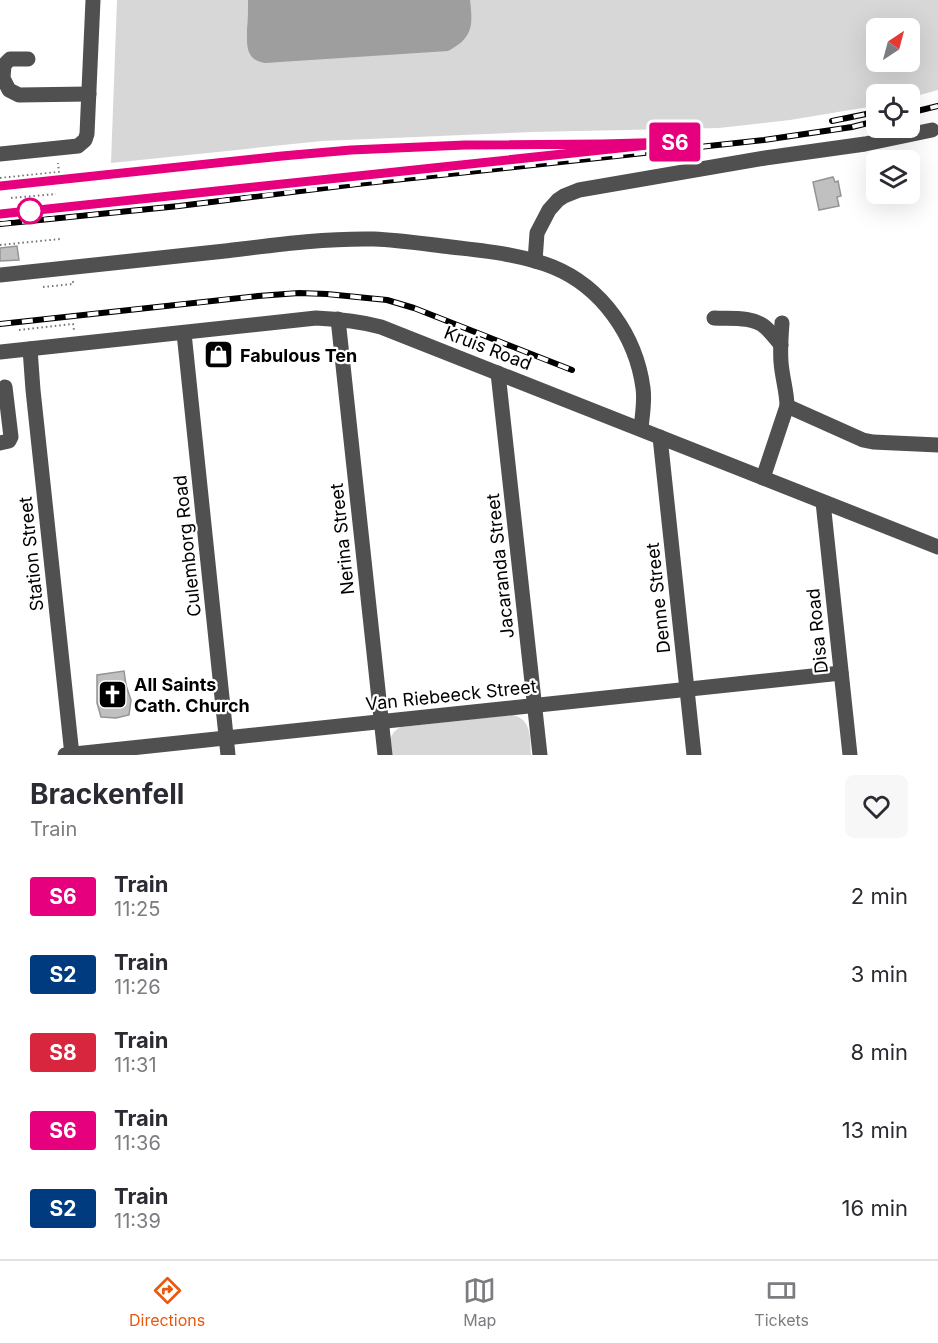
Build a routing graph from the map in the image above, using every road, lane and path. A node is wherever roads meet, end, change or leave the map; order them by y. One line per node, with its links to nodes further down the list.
1 (93, 0): 3 (street)
2 (28, 59): 3 (street)
3 (89, 94): 5 (street)
4 (932, 130): 12 (street)
5 (0, 154)
6 (60, 172): 7 (path)
7 (0, 178)
8 (56, 194): 9 (path)
9 (11, 198)
10 (60, 239): 11 (path)
11 (0, 245)
12 (535, 261): 13 (street); 29 (street)
13 (0, 275)
14 (73, 284): 15 (path)
15 (43, 287)
16 (714, 318): 22 (street)
17 (338, 319): 21 (street, Kruis Road); 25 (street, Kruis Road); 39 (street, Nerina Street)
18 (782, 323): 22 (street)
19 (73, 324): 20 (path)
20 (19, 330)
21 (184, 333): 23 (street, Kruis Road); 40 (street, Culemborg Road)
22 (781, 345): 28 (street)
23 (30, 349): 24 (street, Kruis Road); 27 (street, Station Street)
24 (0, 352)
25 (498, 373): 29 (street, Kruis Road); 38 (street, Jacaranda Street)
26 (3, 387): 27 (street); 31 (street)
27 (33, 390): 42 (street, Station Street)
28 (787, 406): 32 (street); 33 (street)
29 (641, 429): 30 (street, Kruis Road)
30 (660, 437): 33 (street, Kruis Road); 37 (street, Denne Street)
31 (0, 443)
32 (938, 445)
33 (763, 478): 34 (street, Kruis Road)
34 (823, 502): 35 (street, Kruis Road); 36 (street, Disa Road)
35 (938, 547)
36 (842, 673): 37 (street, Van Riebeeck Street); 47 (street, Disa Road)
37 (687, 689): 38 (street, Van Riebeeck Street); 46 (street, Denne Street)
38 (535, 705): 39 (street, Van Riebeeck Street); 45 (street, Jacaranda Street)
39 (381, 722): 40 (street, Van Riebeeck Street); 44 (street, Nerina Street)
40 (226, 738): 42 (street, Van Riebeeck Street); 43 (street, Culemborg Road)
41 (65, 755): 42 (street, Van Riebeeck Street)
42 (72, 755)
43 (228, 755)
44 (385, 755)
45 (540, 755)
46 (694, 755)
47 (850, 755)

